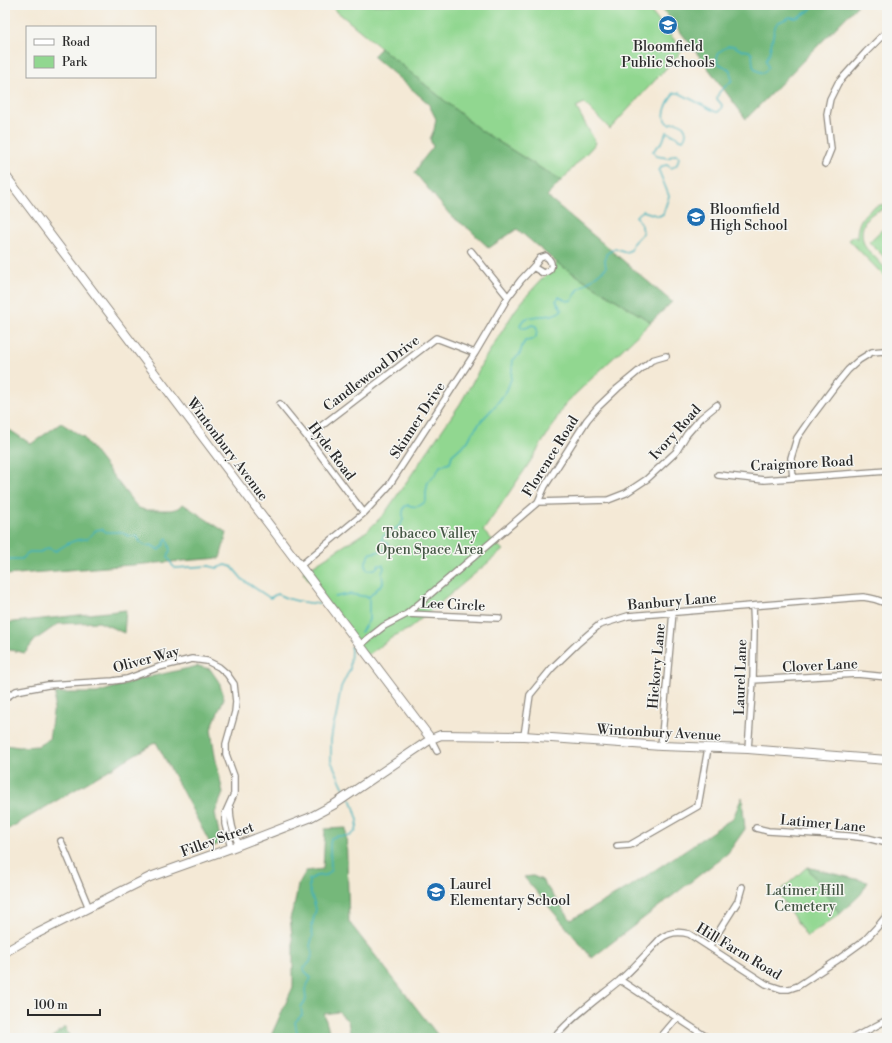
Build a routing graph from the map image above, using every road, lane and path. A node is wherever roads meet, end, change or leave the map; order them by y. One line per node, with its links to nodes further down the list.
1 (887, 31): 2 (street)
2 (825, 164)
3 (5, 175): 18 (street, Wintonbury Avenue)
4 (472, 251): 6 (street)
5 (533, 267): 6 (street, Skinner Drive)
6 (508, 297): 8 (street, Skinner Drive)
7 (887, 352): 15 (street)
8 (475, 353): 12 (street, Candlewood Drive); 17 (street, Skinner Drive)
9 (666, 356): 16 (street, Florence Road)
10 (280, 404): 12 (street, Hyde Road)
11 (717, 404): 16 (street, Ivory Road)
12 (307, 437): 17 (street, Hyde Road)
13 (887, 471): 15 (street, Craigmore Road)
14 (718, 476): 15 (street, Craigmore Road)
15 (793, 478)
16 (538, 502): 22 (street, Florence Road)
17 (364, 513): 18 (street, Skinner Drive)
18 (300, 566): 24 (street, Wintonbury Avenue)
19 (887, 604): 20 (street, Banbury Lane)
20 (753, 606): 21 (street, Banbury Lane); 26 (street, Laurel Lane)
21 (673, 612): 28 (street, Banbury Lane); 30 (street, Hickory Lane)
22 (407, 614): 23 (street, Lee Circle); 24 (street, Florence Road)
23 (499, 618)
24 (360, 646): 29 (street, Wintonbury Avenue)
25 (887, 677): 26 (street, Clover Lane)
26 (753, 680): 32 (street, Laurel Lane)
27 (5, 698): 35 (street, Oliver Way)
28 (524, 736): 29 (street, Wintonbury Avenue); 30 (street, Wintonbury Avenue)
29 (431, 739): 33 (street, Wintonbury Avenue); 39 (street, Filley Street)
30 (661, 746): 31 (street, Wintonbury Avenue)
31 (708, 748): 32 (street, Wintonbury Avenue); 40 (street)
32 (748, 749): 34 (street, Wintonbury Avenue)
33 (437, 751)
34 (887, 760)
35 (230, 806): 39 (street, Oliver Way); 41 (street, Oliver Way)
36 (756, 828): 38 (street, Latimer Lane)
37 (61, 840): 43 (street)
38 (887, 844)
39 (239, 845): 41 (street, Filley Street)
40 (617, 846)
41 (231, 848): 43 (street, Filley Street)
42 (742, 887): 45 (street)
43 (89, 908): 46 (street, Filley Street)
44 (887, 915): 45 (street, Hill Farm Road)
45 (709, 947): 47 (street, Hill Farm Road)
46 (5, 952)
47 (620, 980): 48 (street); 50 (street, Hill Farm Road)
48 (678, 1018): 51 (street); 52 (street)
49 (887, 1020): 53 (street)
50 (554, 1038)
51 (660, 1038)
52 (708, 1038)
53 (853, 1038)

